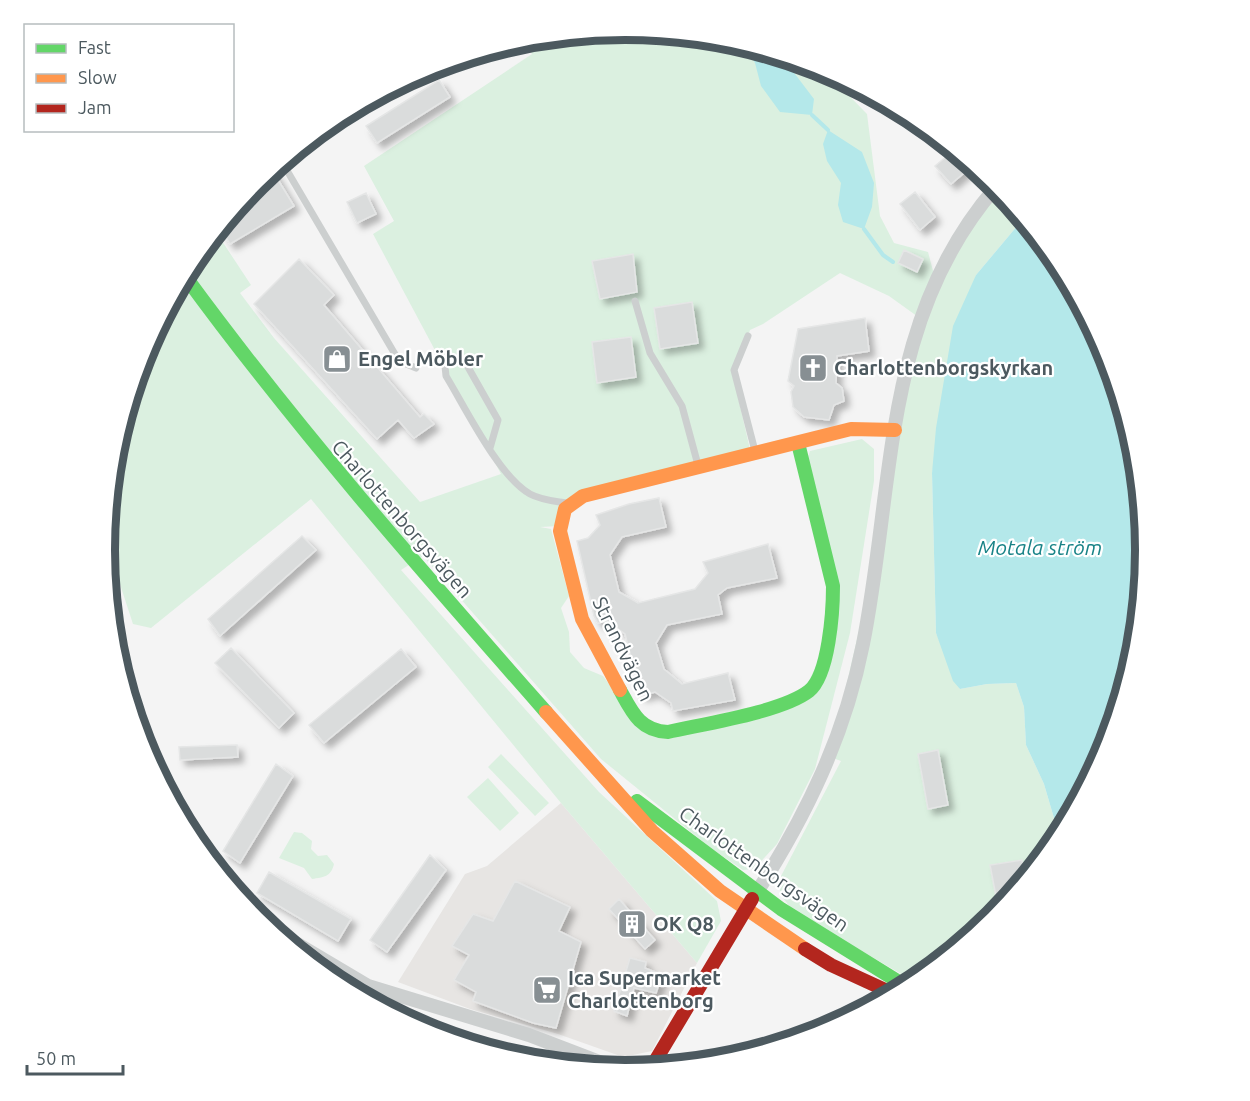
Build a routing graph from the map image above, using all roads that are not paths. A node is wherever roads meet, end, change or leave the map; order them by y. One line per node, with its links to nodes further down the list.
1 (286, 169): 6 (lane)
2 (990, 195): 7 (street)
3 (190, 284): 13 (main road, Charlottenborgsvägen)
4 (635, 301): 11 (lane)
5 (748, 336): 10 (lane)
6 (416, 368)
7 (895, 430): 8 (main road); 14 (street)
8 (798, 443): 10 (main road); 12 (main road, Strandvägen)
9 (490, 448): 9 (lane); 12 (lane)
10 (755, 454): 11 (main road)
11 (698, 468): 12 (main road)
12 (568, 503)
13 (604, 775): 14 (main road, Charlottenborgsvägen); 15 (main road, Charlottenborgsvägen)
14 (757, 892): 15 (main road); 17 (main road, Charlottenborgsvägen)
15 (746, 910): 18 (main road, Charlottenborgsvägen); 22 (main road)
16 (337, 971): 19 (street)
17 (898, 981)
18 (884, 989)
19 (384, 991): 20 (lane); 21 (street)
20 (382, 999)
21 (592, 1059)
22 (656, 1059)

